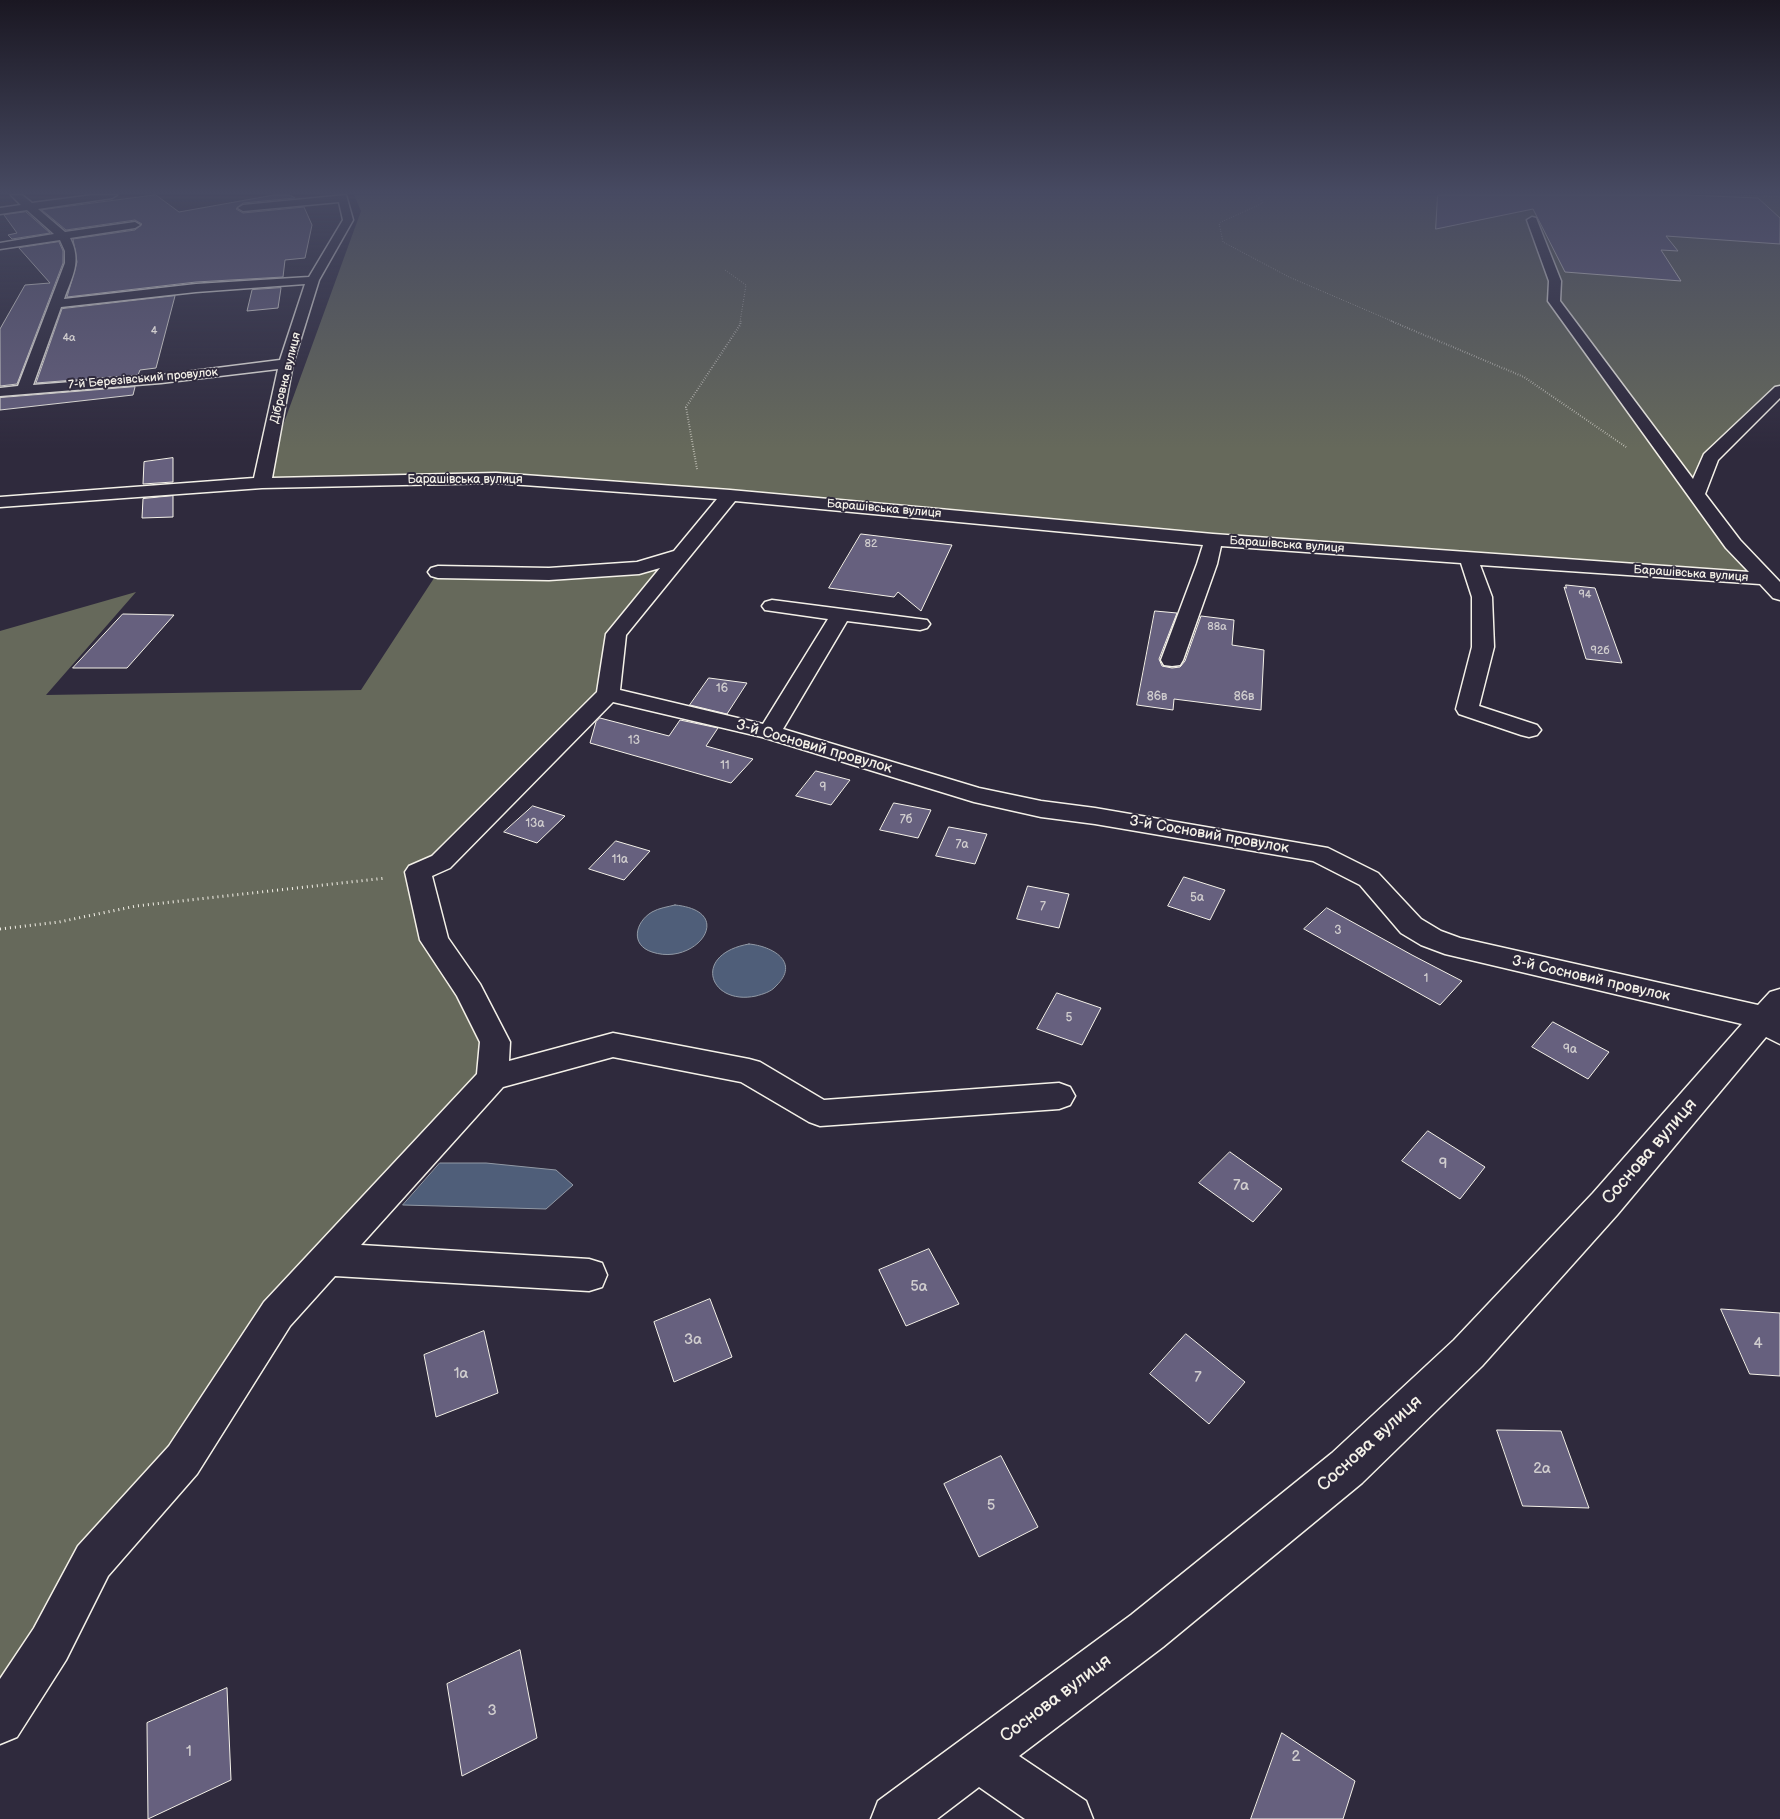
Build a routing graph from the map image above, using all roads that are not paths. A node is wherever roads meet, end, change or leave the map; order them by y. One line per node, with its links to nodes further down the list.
1 (65, 280): 4 (street)
2 (313, 280): 4 (street); 5 (street, Дібровна вулиця)
3 (1555, 280): 10 (street)
4 (57, 304): 6 (street)
5 (286, 364): 6 (street, 7-й Березівський провулок); 9 (street, Дібровна вулиця)
6 (24, 389): 8 (street, 7-й Березівський провулок)
7 (1780, 390): 10 (street)
8 (0, 392)
9 (262, 483): 11 (street, Барашівська вулиця); 12 (street, Барашівська вулиця)
10 (1696, 494): 17 (street)
11 (730, 495): 13 (street, Барашівська вулиця); 14 (street)
12 (0, 502)
13 (1213, 540): 15 (street, Барашівська вулиця); 22 (street)
14 (681, 555): 16 (street); 23 (street)
15 (1469, 559): 17 (street, Барашівська вулиця); 24 (street)
16 (438, 572)
17 (1766, 579): 18 (street)
18 (1780, 594)
19 (772, 606): 20 (street)
20 (841, 614): 21 (street); 25 (street)
21 (920, 624)
22 (1172, 660)
23 (608, 694): 25 (street, 3-й Сосновий провулок); 27 (street)
24 (1529, 730)
25 (769, 732): 26 (street, 3-й Сосновий провулок)
26 (1775, 1017): 32 (street, Соснова вулиця)
27 (492, 1078): 28 (street); 29 (street)
28 (1059, 1096)
29 (327, 1259): 30 (street); 31 (street)
30 (589, 1275)
31 (0, 1720)
32 (978, 1757): 33 (street, Соснова вулиця); 34 (street)
33 (896, 1819)
34 (1068, 1819)

